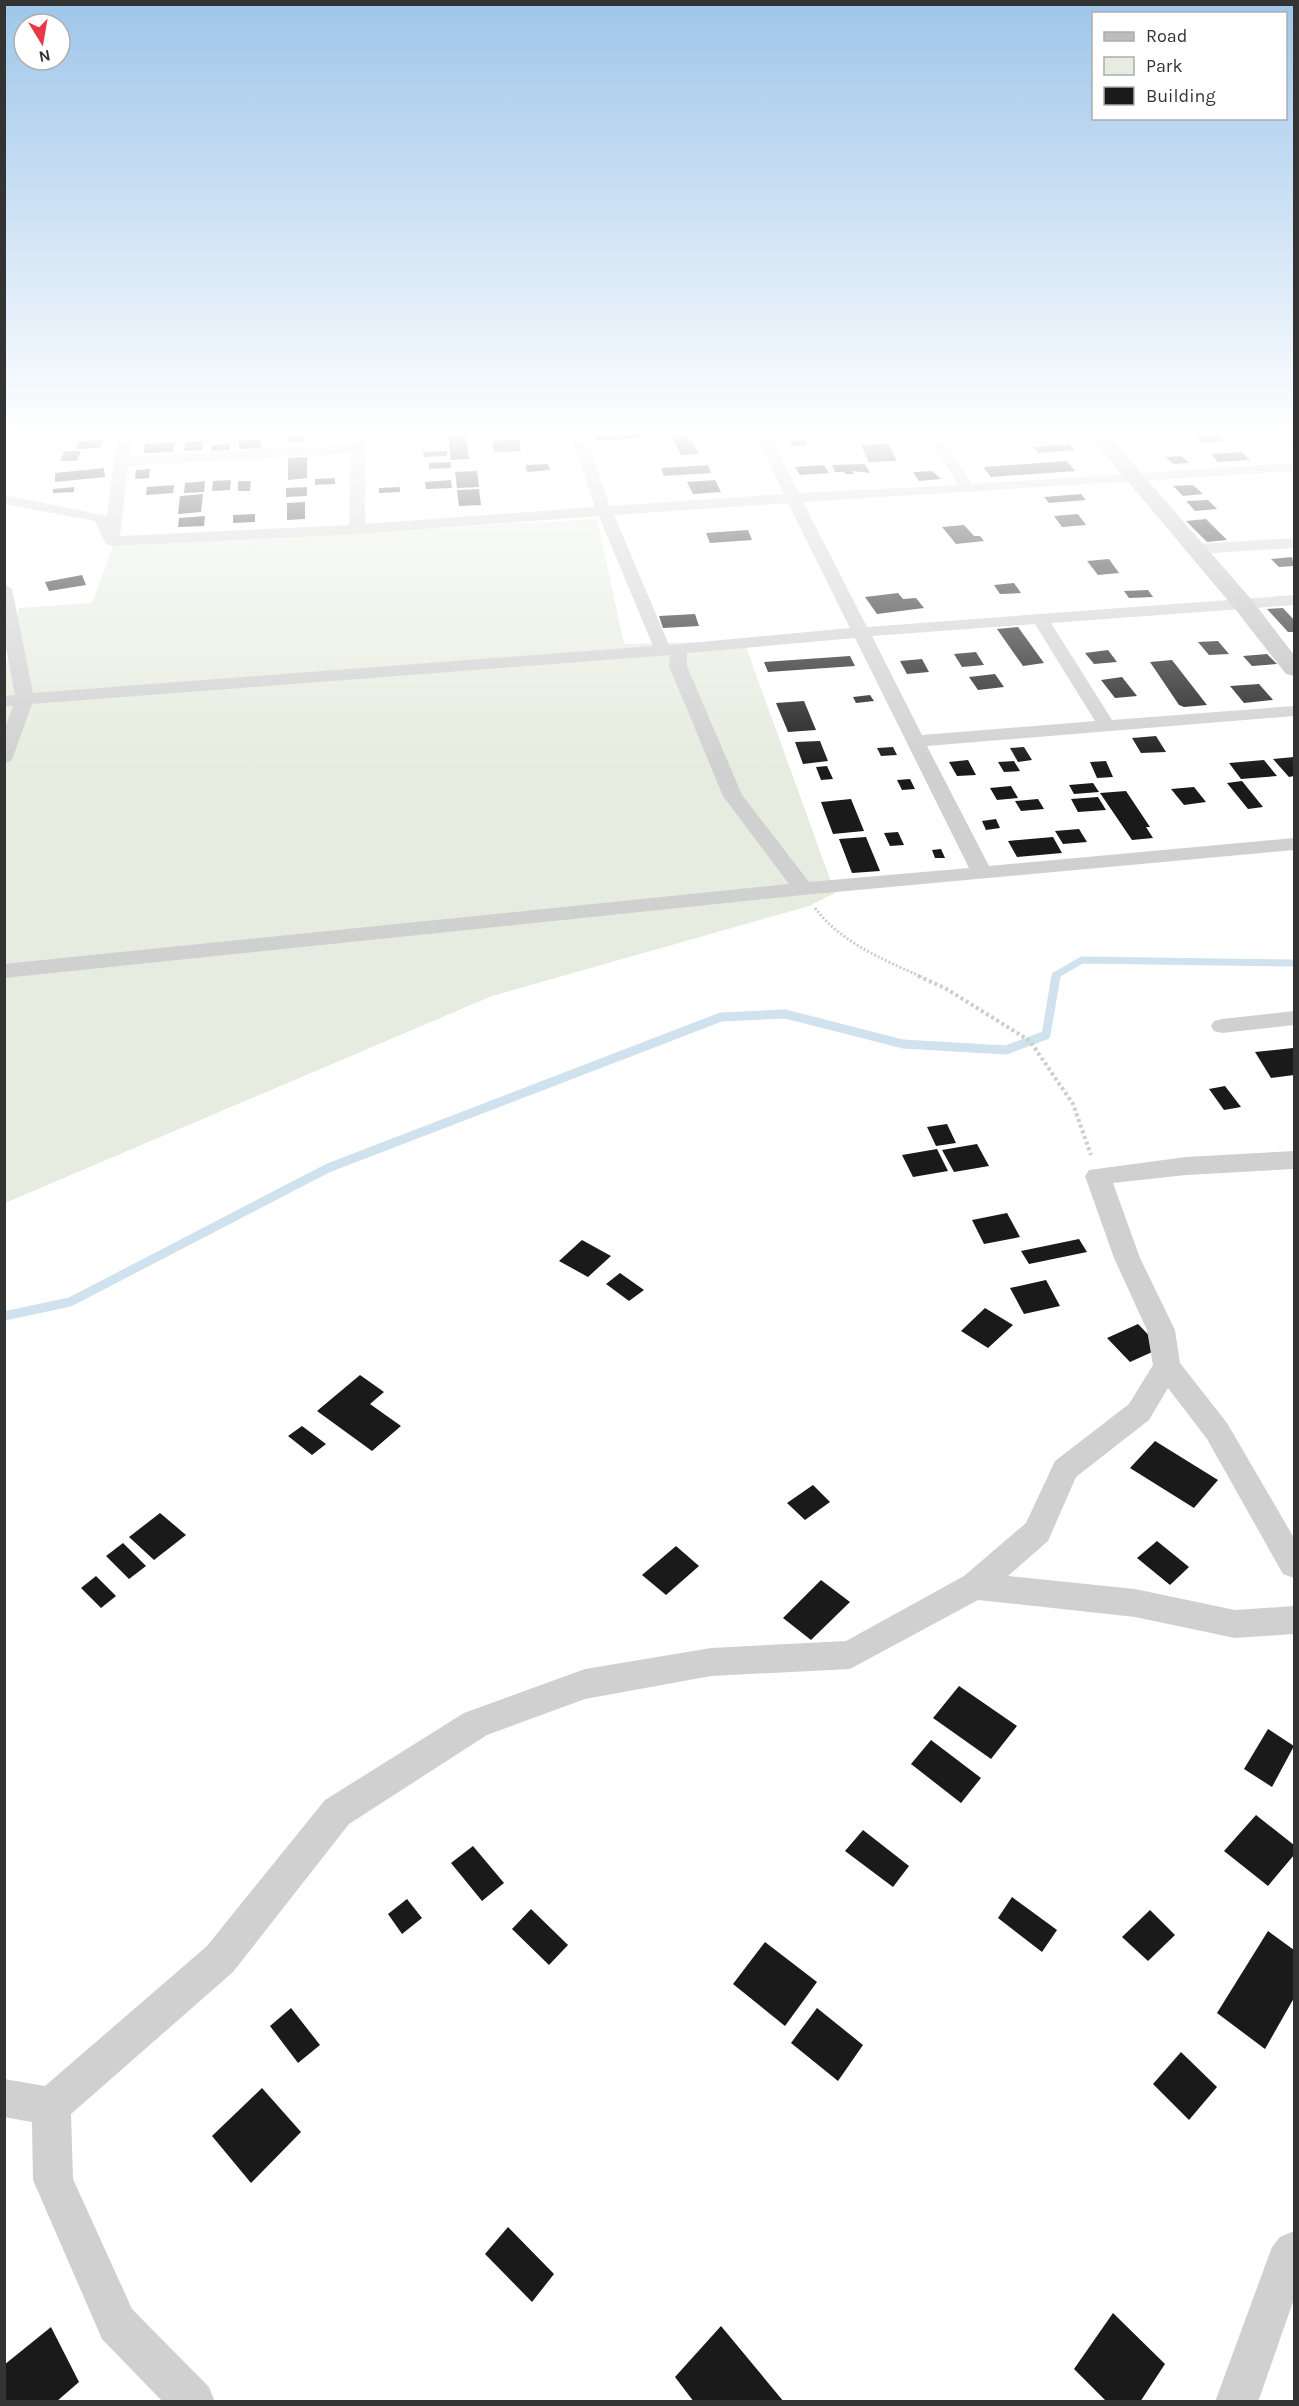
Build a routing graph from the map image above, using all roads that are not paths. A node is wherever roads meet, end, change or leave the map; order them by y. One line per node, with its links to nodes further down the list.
1 (622, 547): 10 (street)
2 (819, 547): 9 (street)
3 (1224, 547): 4 (street)
4 (1196, 549): 7 (main road)
5 (4, 589): 12 (street)
6 (1294, 600): 7 (street)
7 (1243, 604): 8 (street); 11 (main road)
8 (1041, 620): 9 (street); 15 (street)
9 (862, 632): 10 (street); 16 (street)
10 (671, 649): 12 (street); 20 (street)
11 (1294, 669)
12 (25, 699): 13 (street); 17 (street)
13 (4, 701)
14 (1294, 711): 15 (street)
15 (1107, 726): 16 (street)
16 (916, 741): 19 (street)
17 (4, 757)
18 (1294, 844): 19 (street)
19 (982, 873): 20 (street)
20 (802, 889): 21 (street)
21 (4, 972)
22 (1294, 1018): 23 (street)
23 (1222, 1026)
24 (1294, 1160): 25 (street)
25 (1167, 1366): 26 (street); 27 (street)
26 (1294, 1565)
27 (975, 1586): 28 (street); 30 (street)
28 (1294, 1620)
29 (4, 2098): 30 (street)
30 (51, 2106): 32 (street)
31 (1294, 2251): 33 (street)
32 (194, 2402)
33 (1236, 2402)

